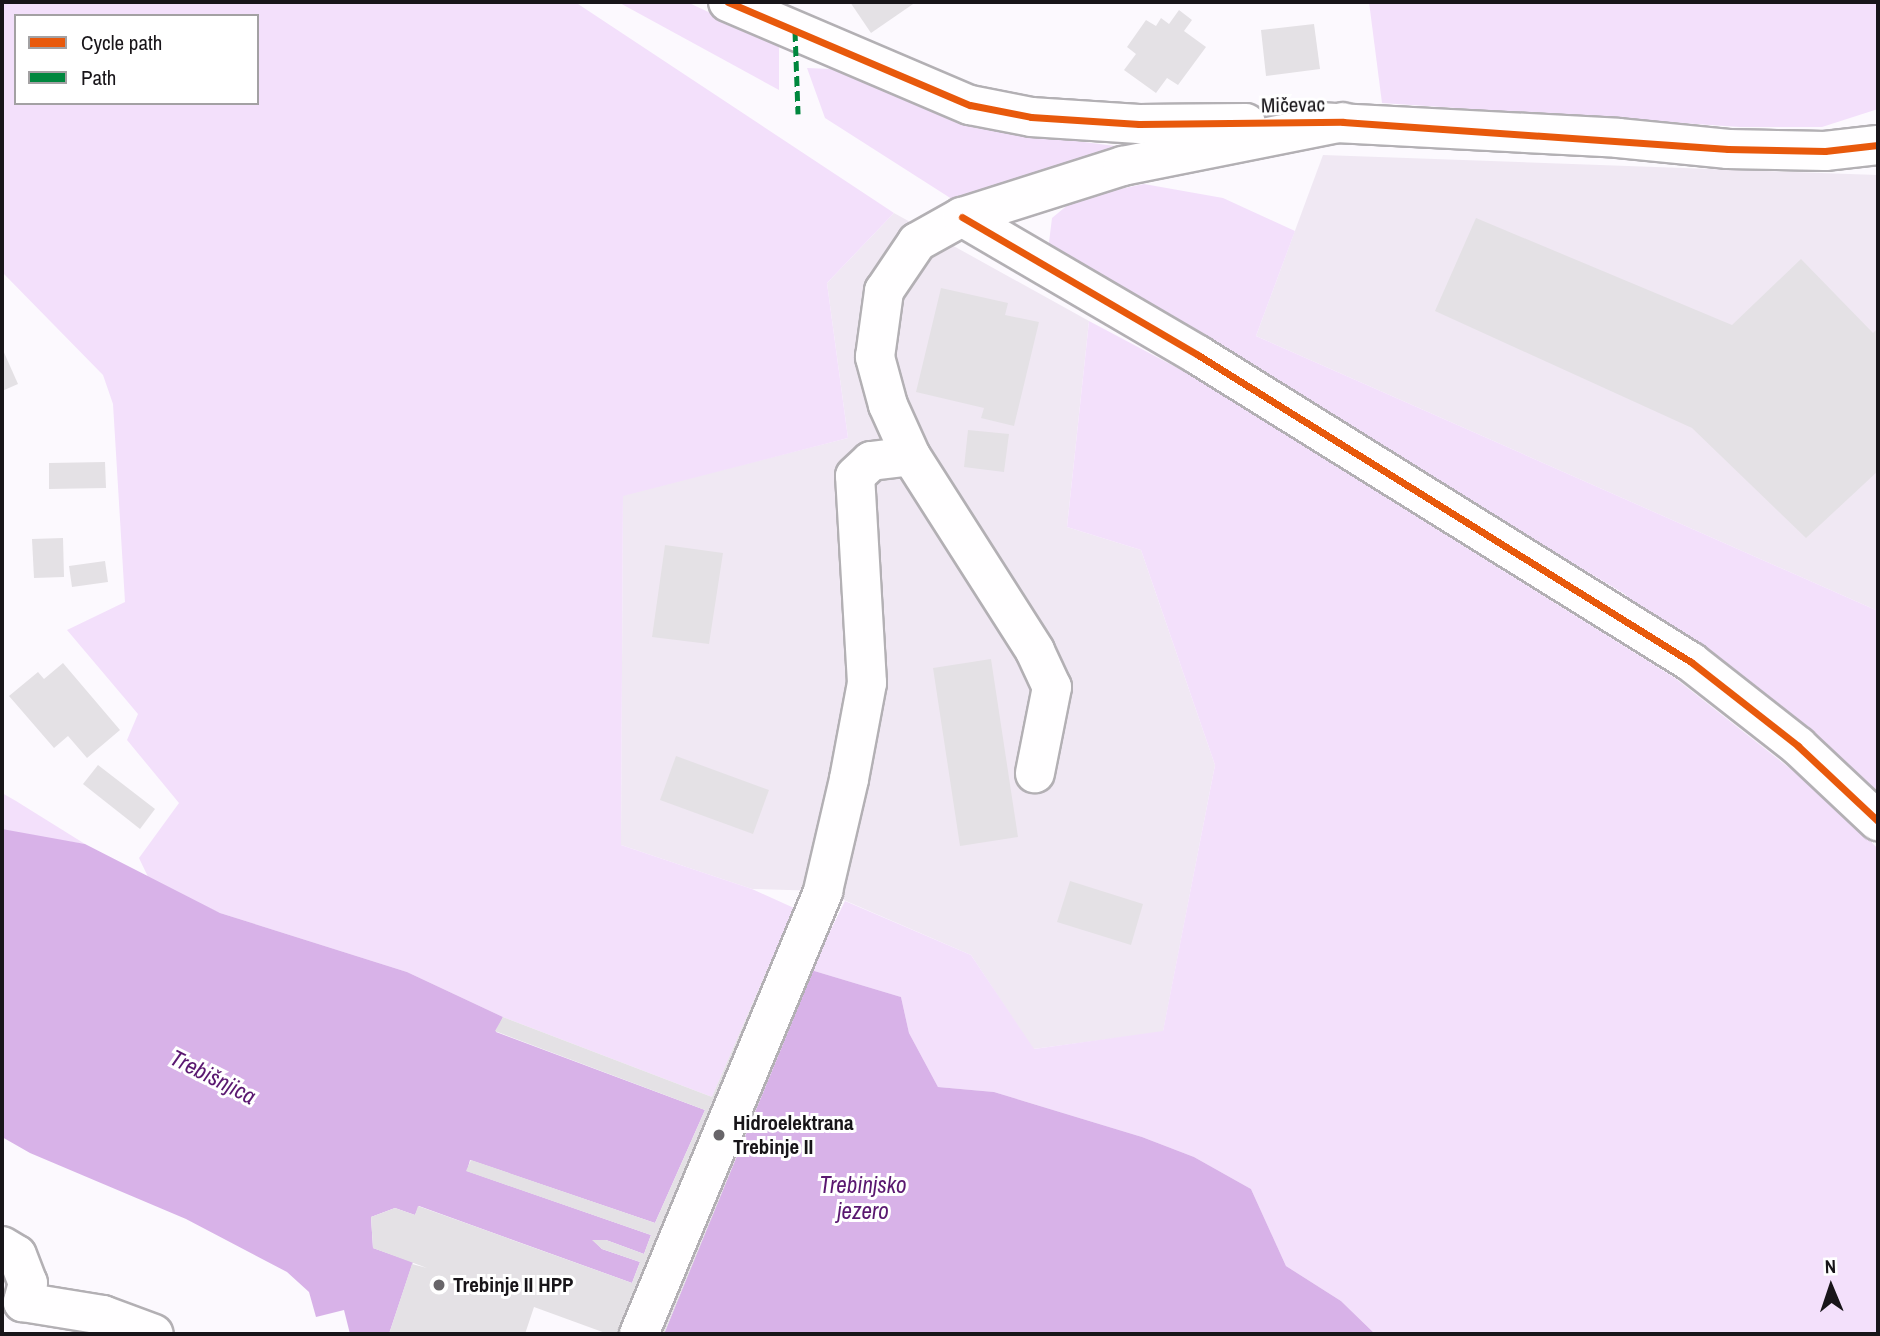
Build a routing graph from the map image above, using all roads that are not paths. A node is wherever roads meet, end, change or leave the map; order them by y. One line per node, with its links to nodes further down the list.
1 (729, 2): 2 (street, Mičevac)
2 (1343, 122): 3 (street, Mičevac); 4 (street)
3 (1878, 145)
4 (962, 217): 5 (street); 7 (street)
5 (911, 456): 6 (street); 11 (street)
6 (1035, 773)
7 (1878, 821)
8 (2, 1246): 9 (street)
9 (13, 1312): 10 (street)
10 (153, 1334)
11 (639, 1334)

